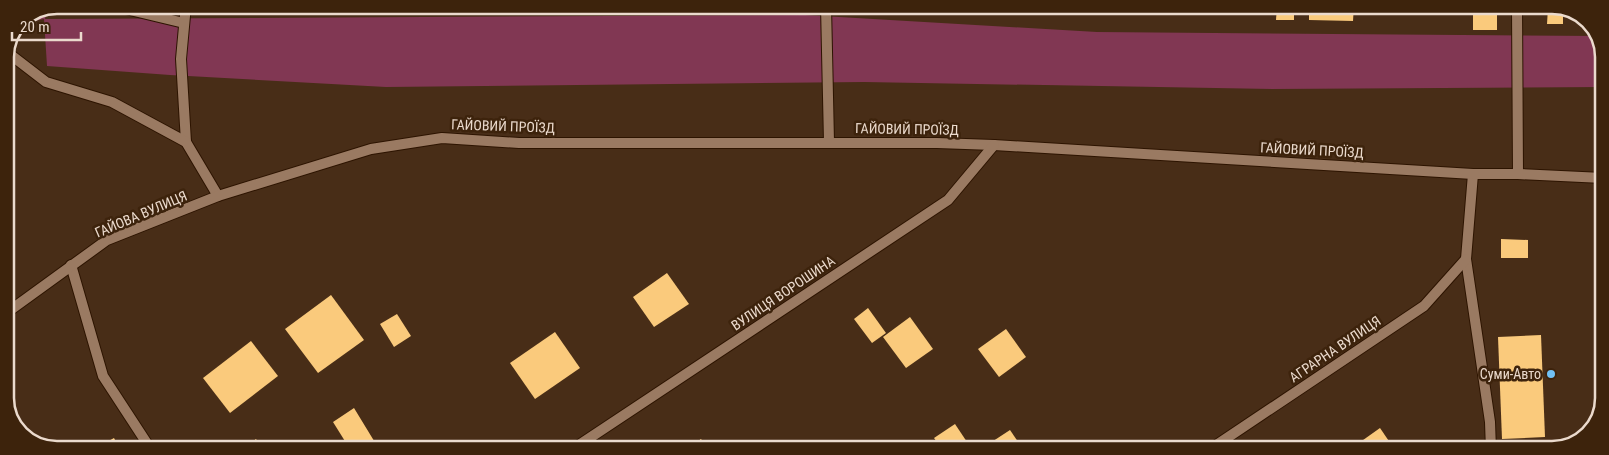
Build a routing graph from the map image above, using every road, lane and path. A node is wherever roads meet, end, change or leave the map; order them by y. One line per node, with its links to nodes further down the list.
1 (146, 14): 5 (street)
2 (185, 14): 5 (street)
3 (826, 14): 8 (street)
4 (1517, 14): 11 (street)
5 (184, 23): 7 (street)
6 (14, 57): 7 (street)
7 (186, 142): 13 (street)
8 (829, 142): 9 (street, ГАЙОВИЙ ПРОЇЗД); 13 (street, ГАЙОВИЙ ПРОЇЗД)
9 (994, 145): 10 (street, ГАЙОВИЙ ПРОЇЗД); 18 (street, ВУЛИЦЯ ВОРОШИНА)
10 (1473, 174): 11 (street, ГАЙОВИЙ ПРОЇЗД); 14 (street)
11 (1518, 174): 12 (street, ГАЙОВИЙ ПРОЇЗД)
12 (1595, 178)
13 (218, 196): 15 (street, ГАЙОВА ВУЛИЦЯ)
14 (1466, 259): 19 (street, АГРАРНА ВУЛИЦЯ); 20 (street)
15 (71, 265): 16 (street, ГАЙОВА ВУЛИЦЯ); 17 (street)
16 (14, 307)
17 (145, 441)
18 (585, 441)
19 (1222, 441)
20 (1491, 441)

